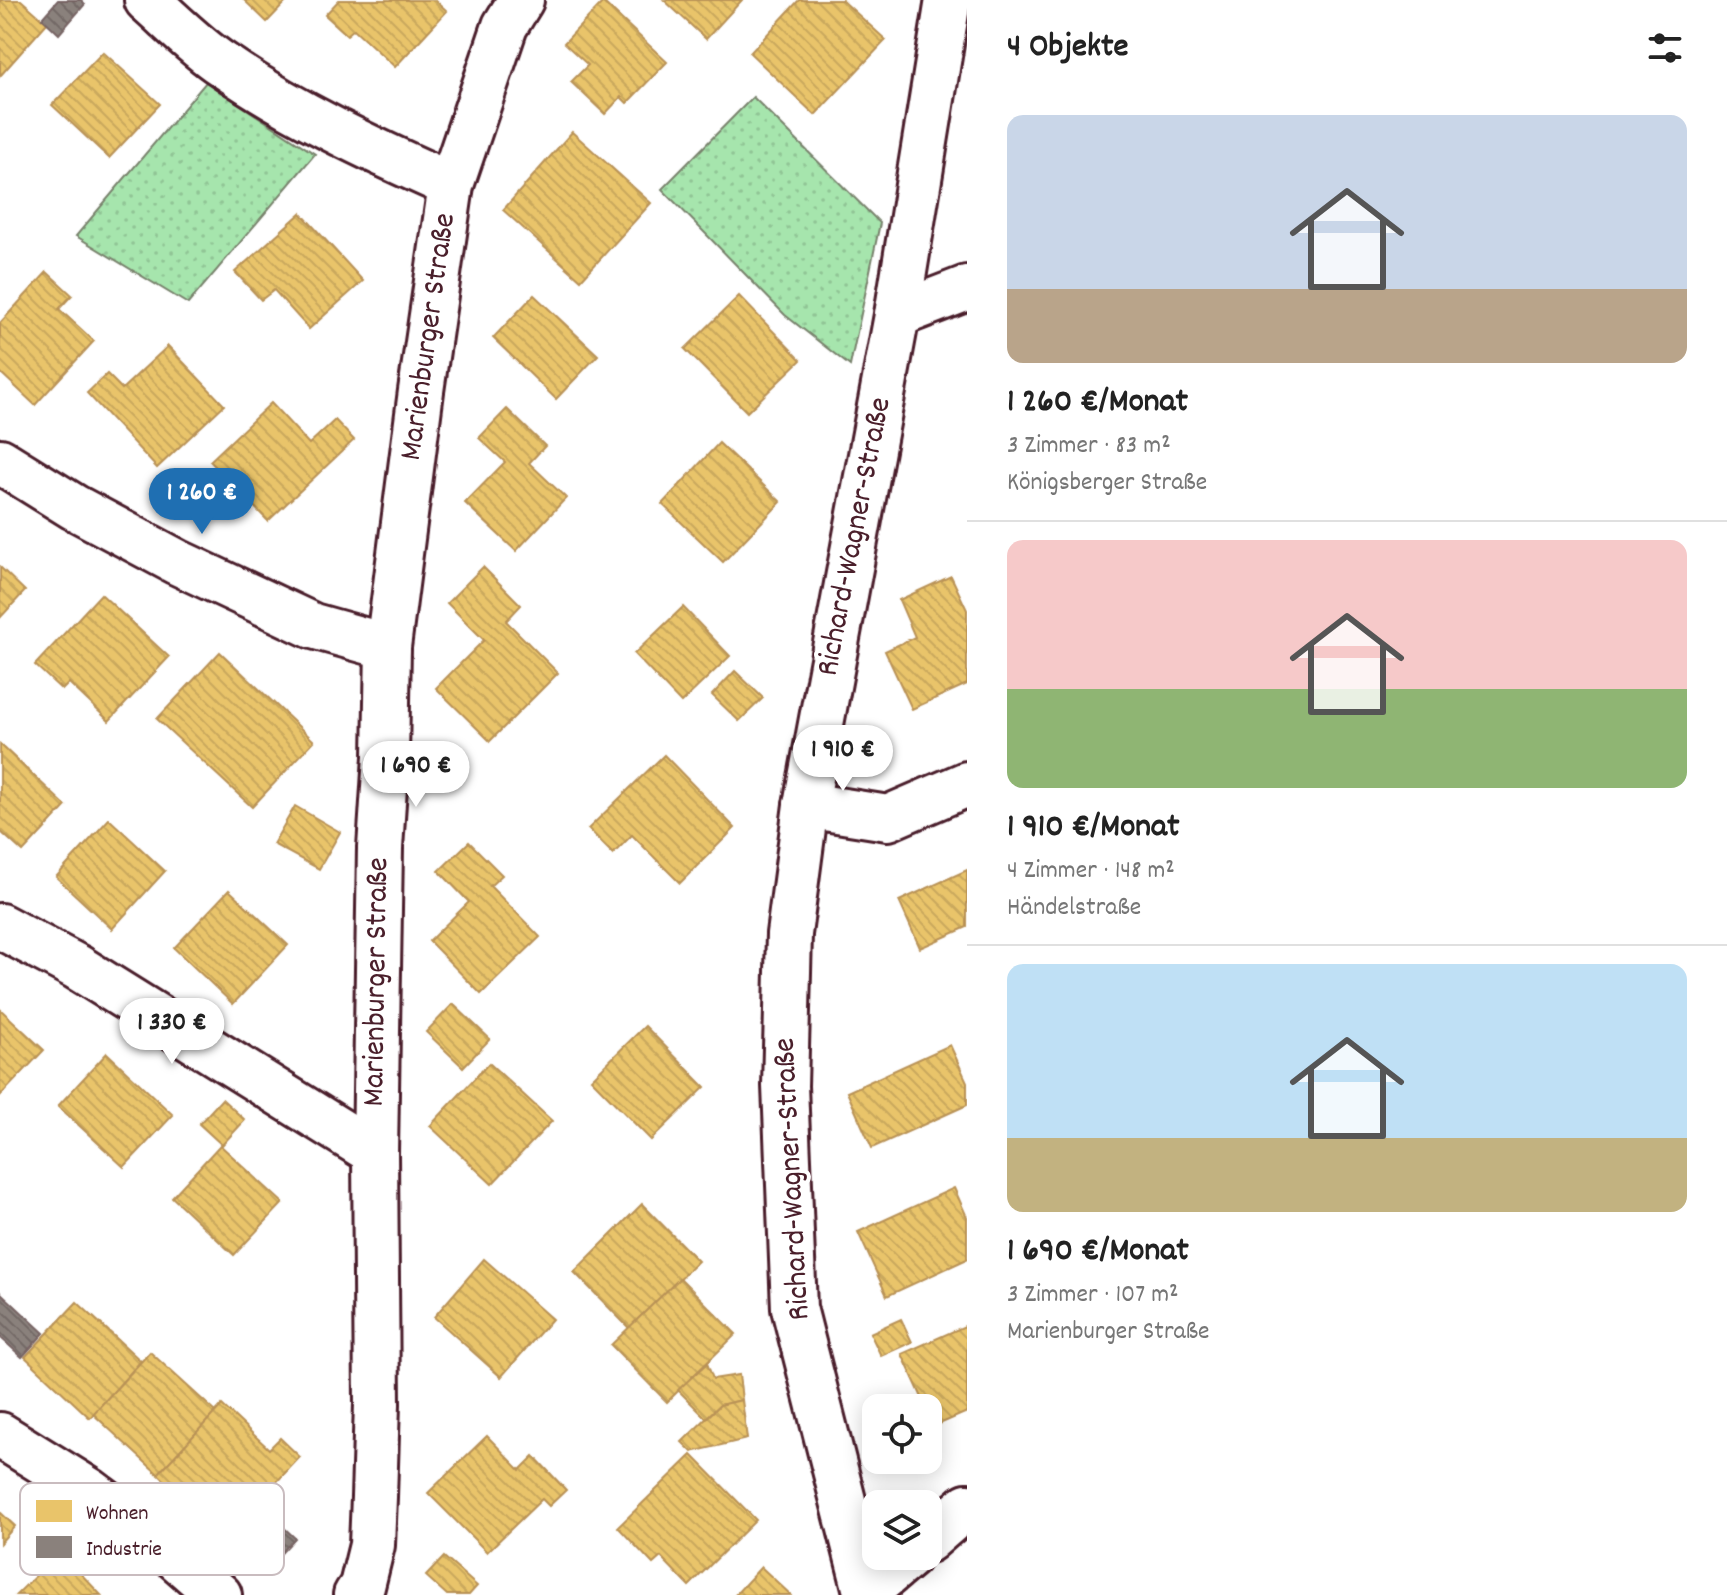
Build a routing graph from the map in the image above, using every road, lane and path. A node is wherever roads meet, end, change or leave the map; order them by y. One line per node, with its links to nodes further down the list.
1 (147, 0): 4 (street)
2 (521, 0): 4 (street, Marienburger Straße)
3 (948, 0): 6 (street, Richard-Wagner-Straße)
4 (451, 185): 8 (street, Marienburger Straße)
5 (967, 288): 6 (street)
6 (897, 315): 10 (street, Richard-Wagner-Straße)
7 (0, 461): 8 (street)
8 (388, 647): 12 (street, Marienburger Straße)
9 (967, 784): 10 (street)
10 (806, 805): 19 (street, Richard-Wagner-Straße)
11 (0, 926): 12 (street)
12 (375, 1153): 21 (street, Marienburger Straße)
13 (0, 1435): 14 (street)
14 (77, 1483)
15 (967, 1506): 16 (street)
16 (942, 1528)
17 (894, 1570): 19 (street)
18 (196, 1575): 20 (street)
19 (867, 1594)
20 (219, 1595)
21 (356, 1595)

